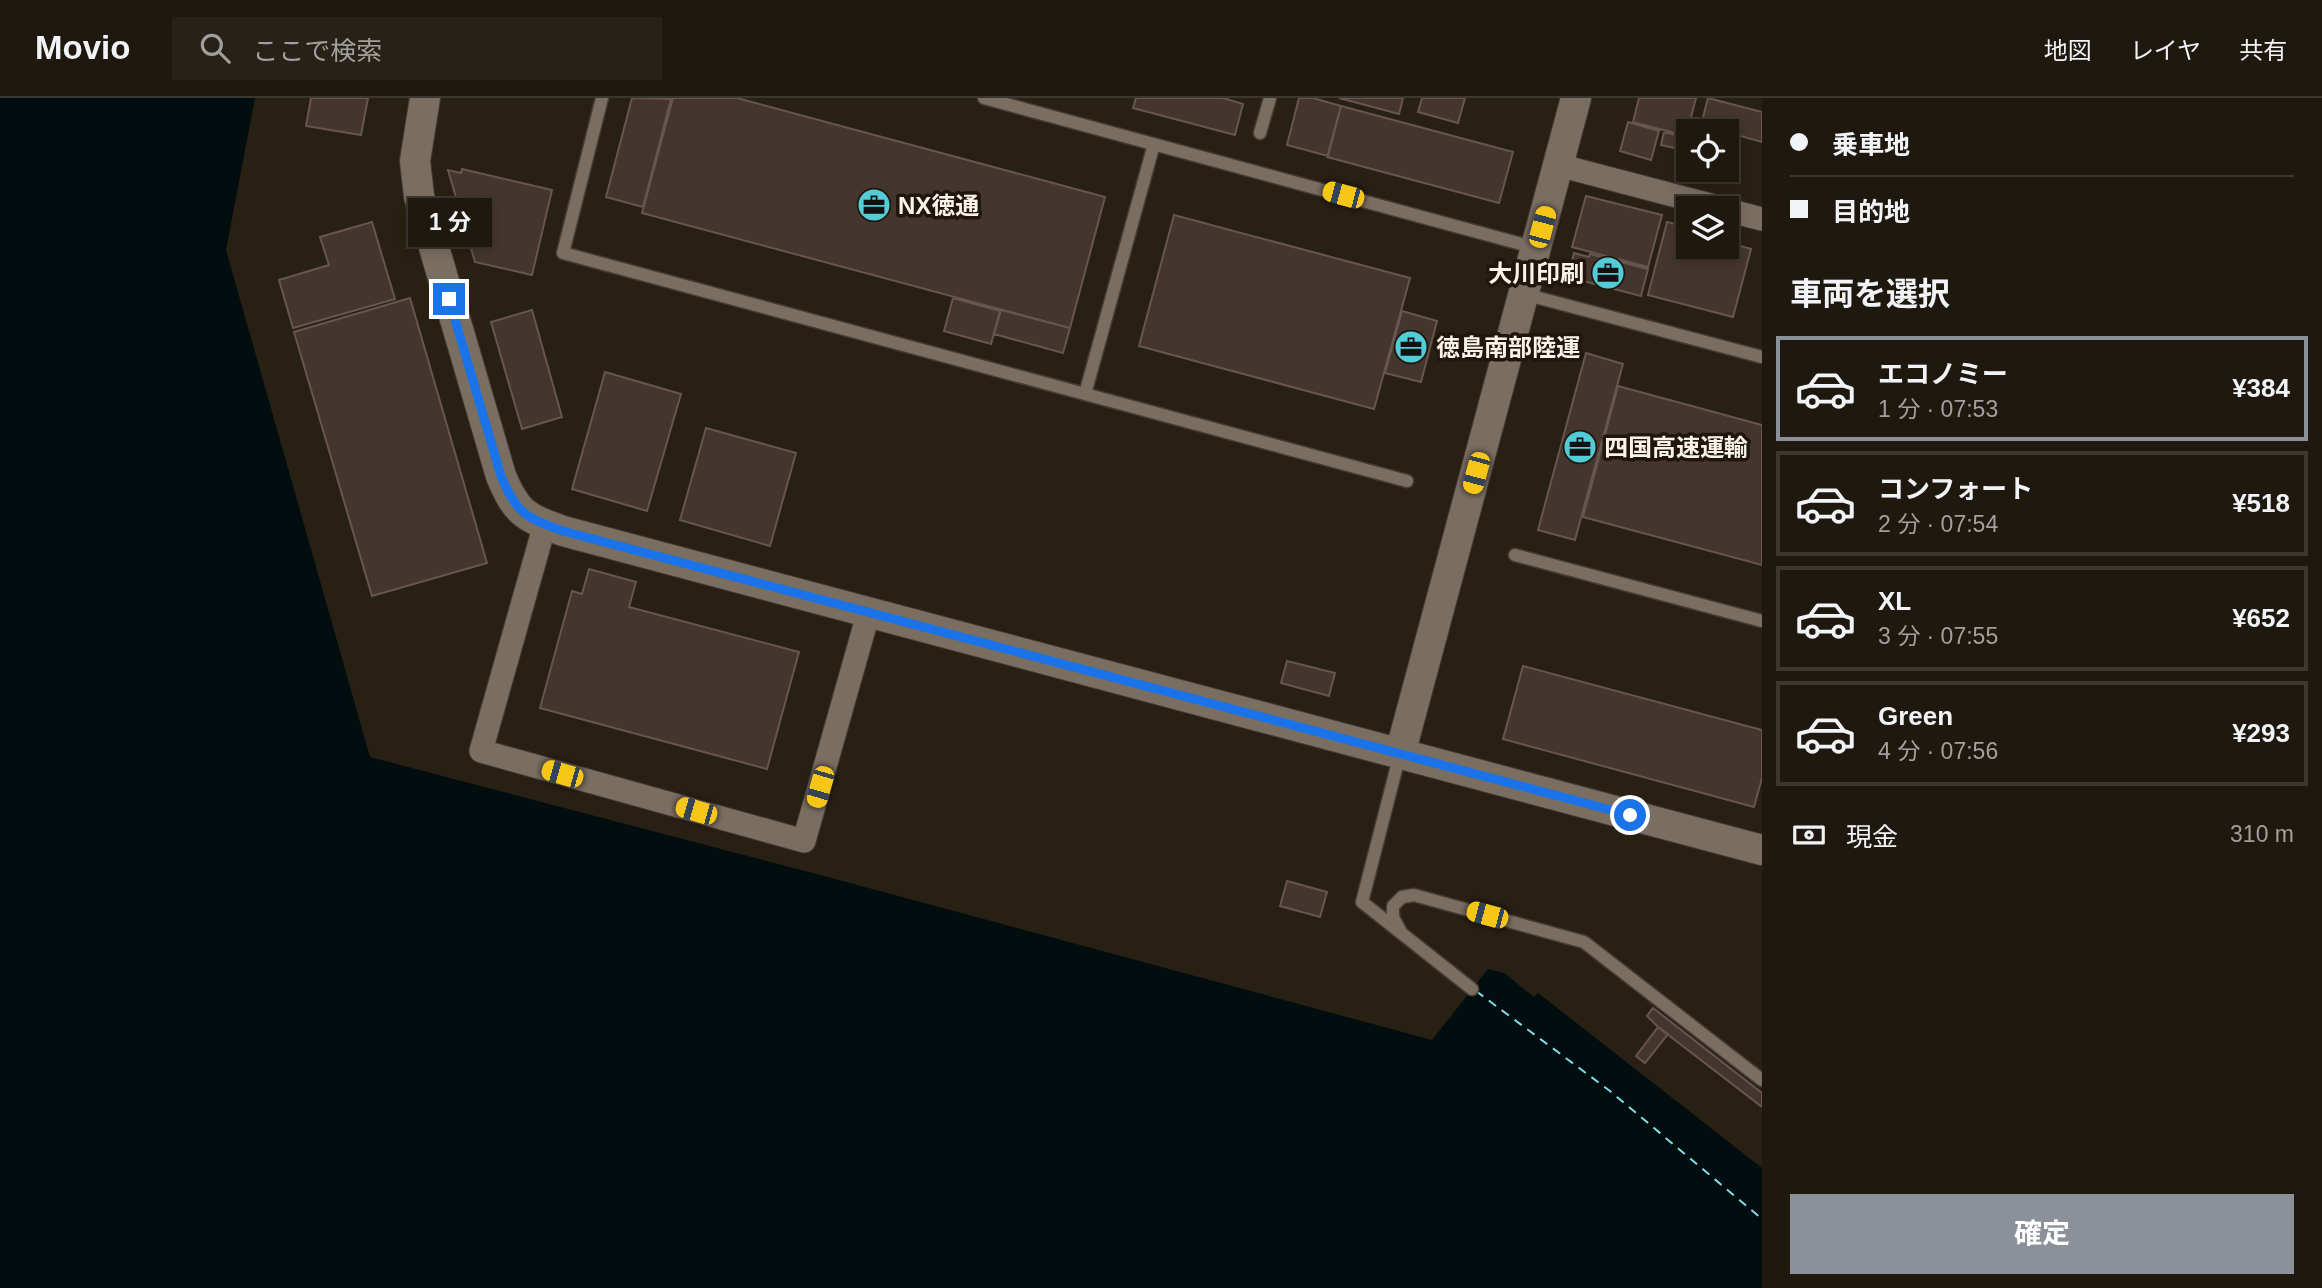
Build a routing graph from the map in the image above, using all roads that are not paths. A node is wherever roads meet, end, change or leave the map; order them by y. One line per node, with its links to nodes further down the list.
1 (425, 98): 17 (street)
2 (602, 98): 15 (lane)
3 (984, 98): 7 (lane)
4 (1270, 98): 6 (lane)
5 (1576, 98): 8 (street)
6 (1260, 133)
7 (1154, 144): 12 (lane); 15 (lane)
8 (1558, 165): 9 (street); 12 (street)
9 (1676, 196)
10 (1739, 213): 11 (street)
11 (1762, 219)
12 (1536, 248): 13 (street)
13 (1524, 294): 14 (lane); 21 (street)
14 (1762, 357)
15 (1085, 394): 16 (lane)
16 (1407, 481)
17 (545, 524): 19 (street); 19 (street)
18 (1515, 555): 20 (lane)
19 (869, 611): 21 (street)
20 (1762, 621)
21 (1401, 754): 22 (street); 23 (lane)
22 (1761, 851)
23 (1401, 932): 24 (lane); 25 (lane)
24 (1472, 989)
25 (1762, 1080)

